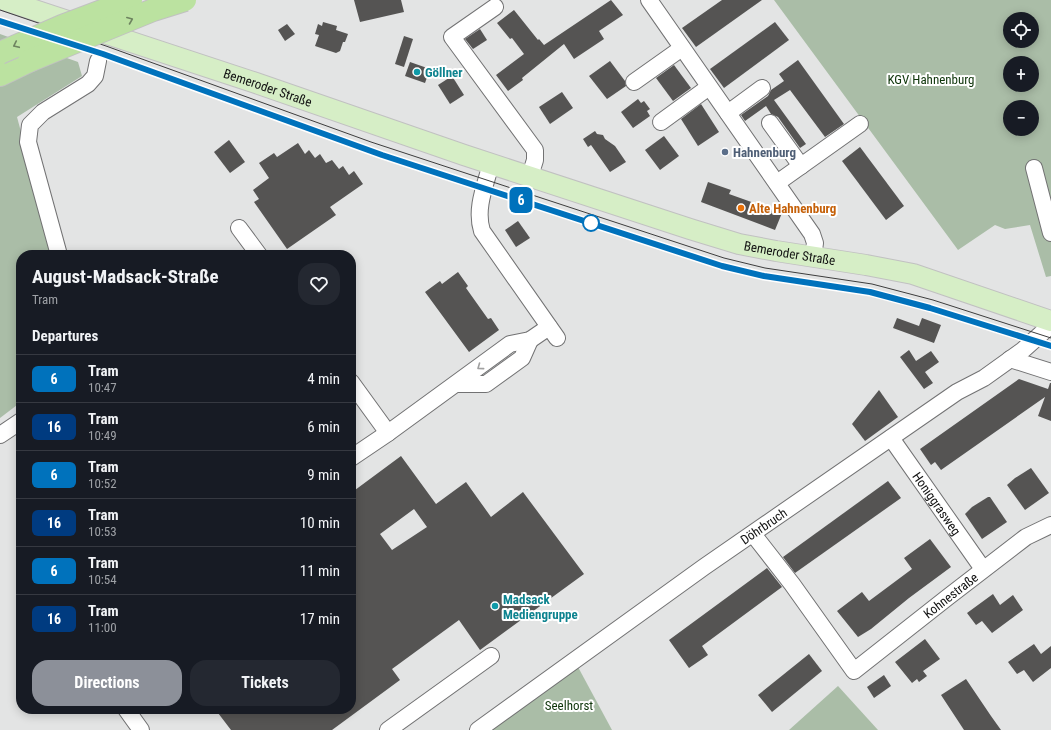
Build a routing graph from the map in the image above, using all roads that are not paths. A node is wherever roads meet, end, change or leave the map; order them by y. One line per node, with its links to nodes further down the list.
1 (7, 0): 17 (main road, Bemeroder Straße)
2 (131, 0): 7 (highway, one-way to 7, bridge)
3 (185, 0): 9 (highway, one-way to 3, bridge)
4 (649, 0): 6 (street)
5 (495, 6): 20 (street)
6 (682, 48): 10 (street); 11 (street)
7 (0, 53)
8 (98, 61): 24 (street)
9 (0, 75)
10 (634, 82)
11 (709, 87): 13 (street); 14 (street)
12 (762, 88): 13 (street)
13 (728, 113): 21 (street)
14 (661, 122)
15 (770, 123): 18 (street)
16 (860, 124): 18 (street)
17 (492, 164): 20 (main road, Bemeroder Straße); 33 (street)
18 (801, 166): 21 (street)
19 (1034, 168): 23 (street)
20 (530, 176): 26 (main road, Bemeroder Straße)
21 (777, 183): 26 (street)
22 (239, 228): 25 (street)
23 (1051, 233)
24 (58, 250)
25 (255, 250)
26 (814, 257): 27 (main road, Bemeroder Straße)
27 (1051, 321)
28 (1051, 325): 29 (street, Döhrbruch)
29 (1010, 359): 30 (street); 35 (street, Döhrbruch)
30 (1051, 372)
31 (356, 389): 33 (street)
32 (16, 424): 34 (street)
33 (388, 433): 36 (street)
34 (0, 435)
35 (891, 438): 38 (street, Döhrbruch); 39 (street, Honiggrasweg)
36 (356, 455)
37 (1051, 526): 39 (street, Kohnestraße)
38 (753, 534): 39 (street, Kohnestraße); 44 (street, Döhrbruch)
39 (983, 569)
40 (491, 656): 43 (street)
41 (130, 714): 42 (street)
42 (141, 730)
43 (388, 730)
44 (478, 730)

